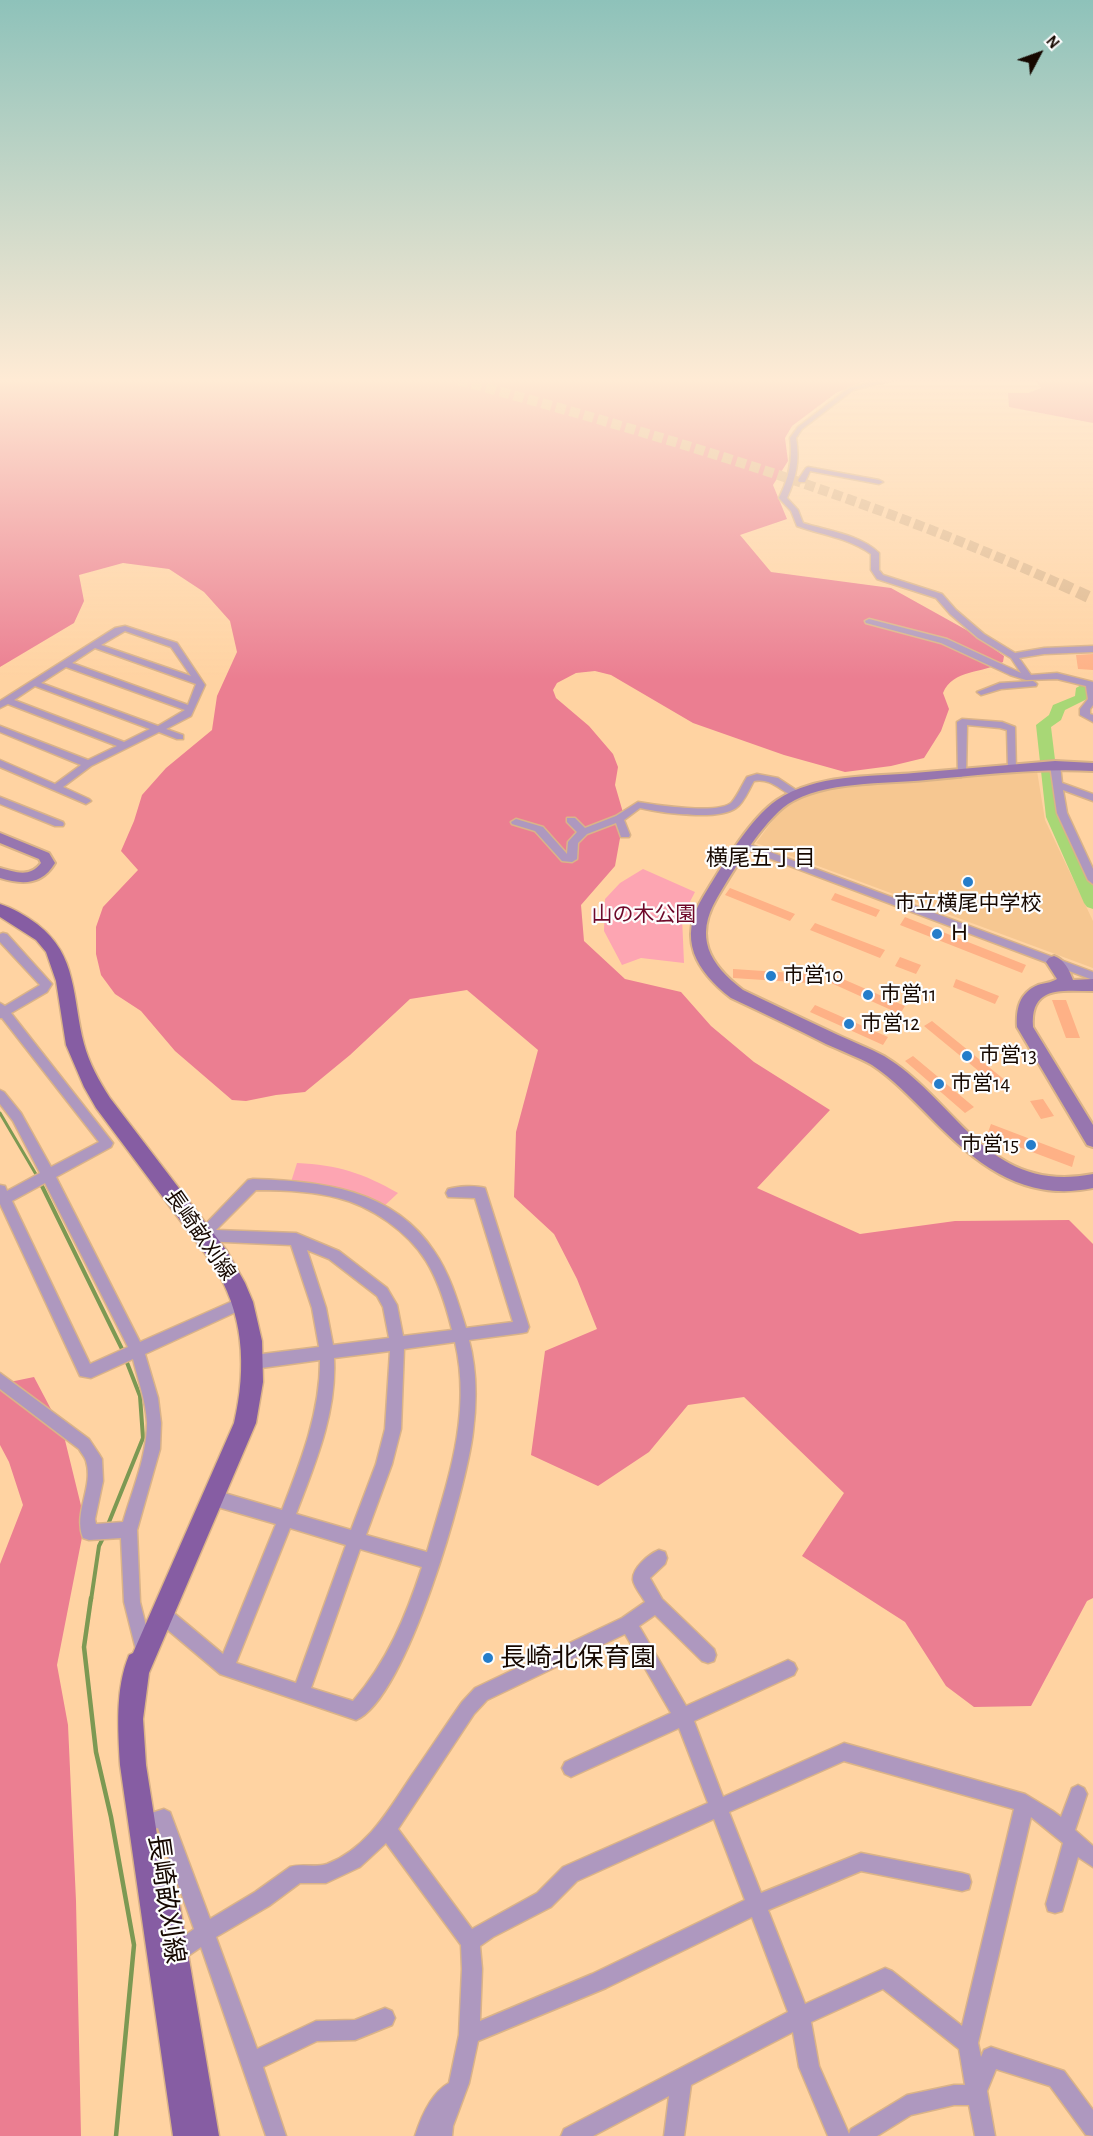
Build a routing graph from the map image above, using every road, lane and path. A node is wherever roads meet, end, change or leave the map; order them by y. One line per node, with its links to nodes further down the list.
1 (791, 480): 7 (street)
2 (866, 480): 3 (street)
3 (879, 482)
4 (869, 621): 9 (street)
5 (94, 645): 8 (street); 10 (street); 10 (street)
6 (1093, 649): 7 (street)
7 (1014, 656): 9 (street)
8 (64, 663): 11 (street); 16 (street)
9 (1029, 678): 12 (street)
10 (199, 682): 16 (street)
11 (34, 683): 15 (street); 19 (street)
12 (1090, 684): 13 (street); 14 (street)
13 (981, 692)
14 (1093, 699): 17 (street)
15 (4, 703): 21 (street)
16 (190, 709): 19 (street)
17 (1093, 719)
18 (0, 729): 23 (street)
19 (161, 729): 20 (street); 21 (street)
20 (180, 737)
21 (126, 746): 23 (street)
22 (0, 763): 29 (street)
23 (88, 764): 29 (street)
24 (1055, 765): 25 (street); 26 (street); 28 (street)
25 (1093, 767)
26 (1014, 769): 27 (street); 27 (street)
27 (961, 774): 30 (street)
28 (1060, 785): 31 (street); 43 (street)
29 (57, 787): 33 (street)
30 (797, 794): 34 (street); 41 (street)
31 (1093, 798)
32 (0, 800): 37 (street)
33 (86, 801)
34 (619, 819): 38 (street); 39 (street)
35 (571, 820): 38 (street)
36 (516, 822): 38 (street)
37 (59, 824)
38 (583, 832)
39 (625, 835)
40 (0, 838): 42 (street)
41 (746, 846): 46 (street); 54 (street)
42 (0, 873)
43 (1093, 880)
44 (0, 910): 57 (main road, 長崎畝刈線)
45 (0, 938): 50 (street)
46 (1054, 962): 47 (street); 49 (street)
47 (1093, 976)
48 (1093, 985): 49 (street)
49 (1059, 986): 52 (street)
50 (2, 1011): 53 (street)
51 (0, 1095): 53 (street)
52 (1093, 1140)
53 (48, 1176): 56 (street); 62 (street)
54 (1093, 1181)
55 (453, 1193): 60 (street)
56 (2, 1195): 62 (street)
57 (202, 1235): 58 (street); 59 (main road, 長崎畝刈線); 60 (street)
58 (296, 1239): 61 (street); 63 (street)
59 (244, 1302): 62 (street); 64 (main road, 長崎畝刈線)
60 (460, 1335): 61 (street); 71 (street)
61 (397, 1343): 63 (street); 69 (street)
62 (135, 1351): 68 (street)
63 (327, 1351): 64 (street); 67 (street)
64 (254, 1362): 66 (main road, 長崎畝刈線)
65 (0, 1380): 68 (street)
66 (214, 1498): 67 (street); 73 (main road, 長崎畝刈線)
67 (285, 1521): 69 (street); 77 (street)
68 (114, 1530): 76 (street)
69 (357, 1540): 71 (street); 79 (street)
70 (659, 1558): 72 (street)
71 (432, 1562): 79 (street)
72 (656, 1605): 74 (street); 75 (street)
73 (162, 1614): 76 (main road, 長崎畝刈線); 77 (street)
74 (628, 1624): 80 (street); 86 (street)
75 (708, 1655)
76 (143, 1659): 85 (main road, 長崎畝刈線); 104 (main road, 長崎畝刈線)
77 (226, 1668): 79 (street)
78 (788, 1669): 80 (street)
79 (302, 1693)
80 (684, 1719): 81 (street); 84 (street)
81 (571, 1768)
82 (1078, 1794): 87 (street)
83 (1025, 1803): 84 (street); 87 (street); 98 (street)
84 (717, 1808): 91 (street); 93 (street)
85 (154, 1820): 92 (street); 94 (main road, 長崎畝刈線)
86 (387, 1829): 92 (street); 93 (street)
87 (1069, 1837): 88 (street); 90 (street)
88 (1093, 1858)
89 (962, 1882): 91 (street)
90 (1055, 1904)
91 (756, 1905): 95 (street); 97 (street)
92 (204, 1933): 94 (street); 99 (street)
93 (470, 1942): 97 (street)
94 (174, 1956): 105 (main road, 長崎畝刈線)
95 (800, 2017): 98 (street); 100 (street); 111 (street)
96 (385, 2018): 99 (street)
97 (469, 2035): 101 (street)
98 (969, 2043): 102 (street)
99 (253, 2061): 106 (street)
100 (681, 2079): 109 (street); 110 (street)
101 (459, 2083): 107 (street); 108 (street)
102 (976, 2094): 103 (street); 112 (street); 113 (street)
103 (1093, 2128)
104 (189, 2136)
105 (203, 2136)
106 (276, 2136)
107 (426, 2136)
108 (442, 2136)
109 (571, 2136)
110 (674, 2136)
111 (839, 2136)
112 (858, 2136)
113 (985, 2136)

